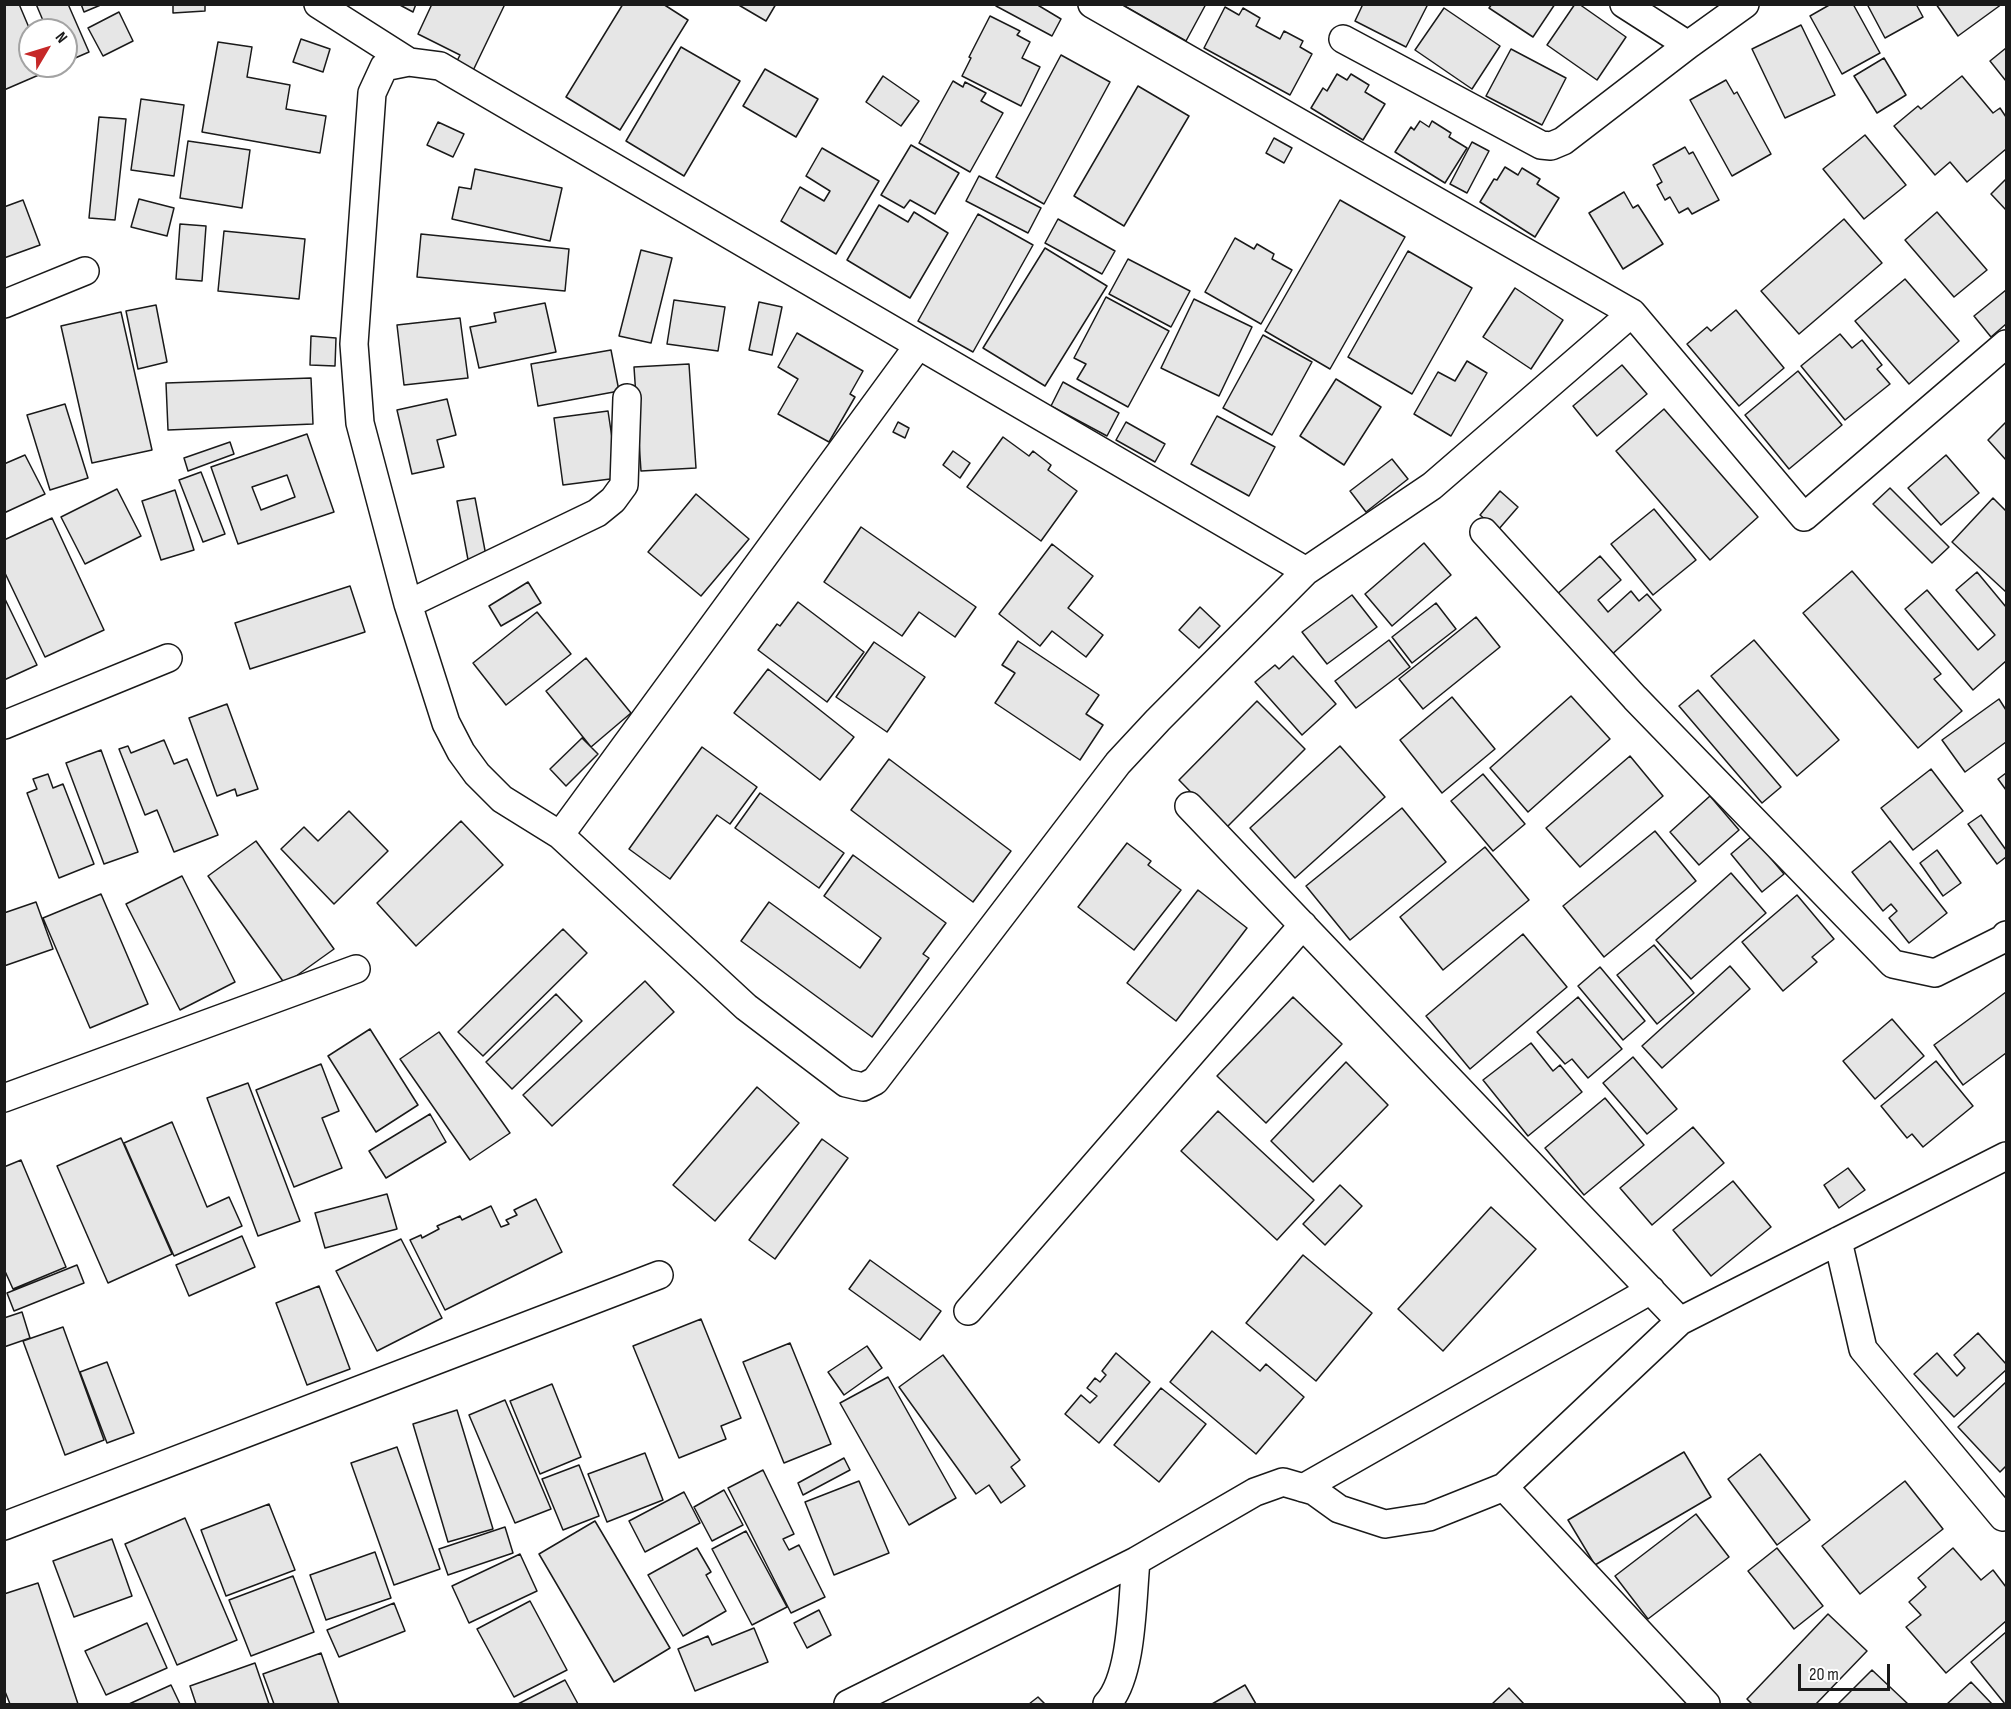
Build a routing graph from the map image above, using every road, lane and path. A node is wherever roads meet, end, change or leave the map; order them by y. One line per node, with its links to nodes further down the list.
1 (318, 4): 7 (street)
2 (1092, 4): 10 (street)
3 (1624, 4): 6 (street)
4 (1745, 4): 6 (street)
5 (1343, 39): 6 (street)
6 (1688, 45)
7 (409, 62): 12 (street); 16 (street)
8 (85, 271): 9 (street)
9 (4, 304)
10 (1632, 313): 11 (street); 15 (street)
11 (2007, 344)
12 (918, 346): 15 (street); 20 (street)
13 (627, 398): 16 (street)
14 (1484, 532): 22 (street)
15 (1306, 571): 20 (street)
16 (408, 604): 20 (street)
17 (168, 658): 18 (street)
18 (4, 725)
19 (1189, 806): 21 (street)
20 (560, 835)
21 (1303, 925): 28 (street); 29 (street)
22 (2007, 935)
23 (356, 969): 24 (street)
24 (4, 1098)
25 (2007, 1156): 26 (street)
26 (1838, 1241): 30 (street); 33 (street)
27 (659, 1275): 34 (street)
28 (1651, 1290): 30 (street); 32 (street)
29 (968, 1311)
30 (1680, 1322): 31 (street)
31 (1504, 1487): 32 (street); 38 (street)
32 (1304, 1488): 35 (street)
33 (2003, 1516)
34 (4, 1526)
35 (1136, 1561): 36 (street); 37 (street)
36 (848, 1704)
37 (1107, 1704)
38 (1706, 1704)

